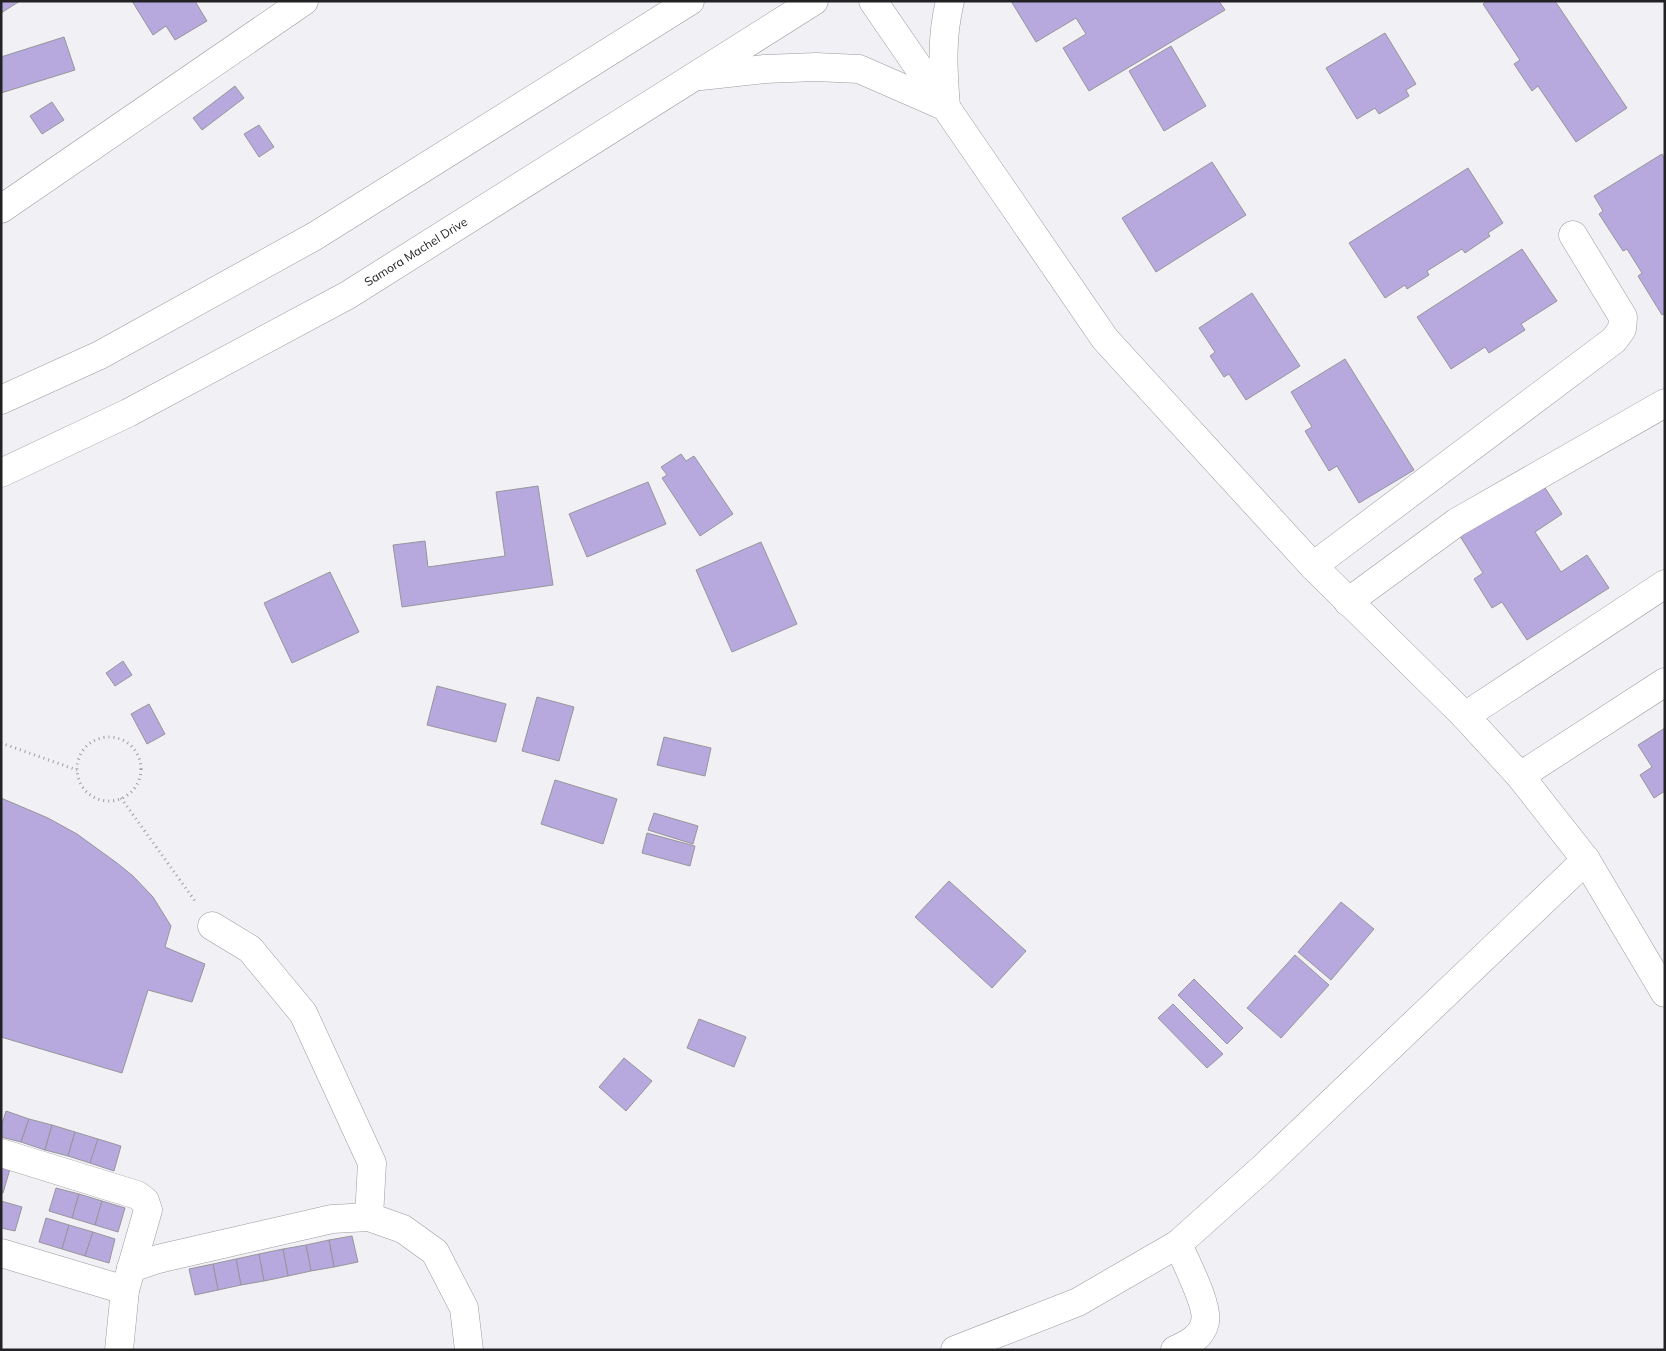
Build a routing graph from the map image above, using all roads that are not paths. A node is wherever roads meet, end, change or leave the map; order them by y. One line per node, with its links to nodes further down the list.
1 (304, 1): 8 (main road)
2 (690, 1): 10 (main road)
3 (814, 1): 6 (main road, Samora Machel Drive)
4 (873, 1): 7 (main road)
5 (950, 1): 7 (main road)
6 (694, 77): 7 (main road); 12 (main road, Samora Machel Drive)
7 (946, 107): 13 (main road)
8 (4, 201)
9 (1573, 235): 13 (main road)
10 (1, 400)
11 (1665, 403): 15 (main road)
12 (1, 474)
13 (1313, 566): 15 (main road)
14 (1665, 584): 17 (main road)
15 (1348, 602): 17 (main road)
16 (1665, 682): 18 (main road)
17 (1465, 716): 18 (main road)
18 (1520, 776): 19 (main road)
19 (1586, 860): 21 (main road); 24 (main road)
20 (212, 926): 23 (main road)
21 (1665, 993)
22 (1, 1154): 26 (main road)
23 (369, 1217): 26 (main road); 28 (main road)
24 (1178, 1244): 29 (main road); 30 (main road)
25 (1, 1253): 26 (main road)
26 (128, 1279): 27 (main road)
27 (119, 1350)
28 (468, 1350)
29 (955, 1350)
30 (1175, 1350)

